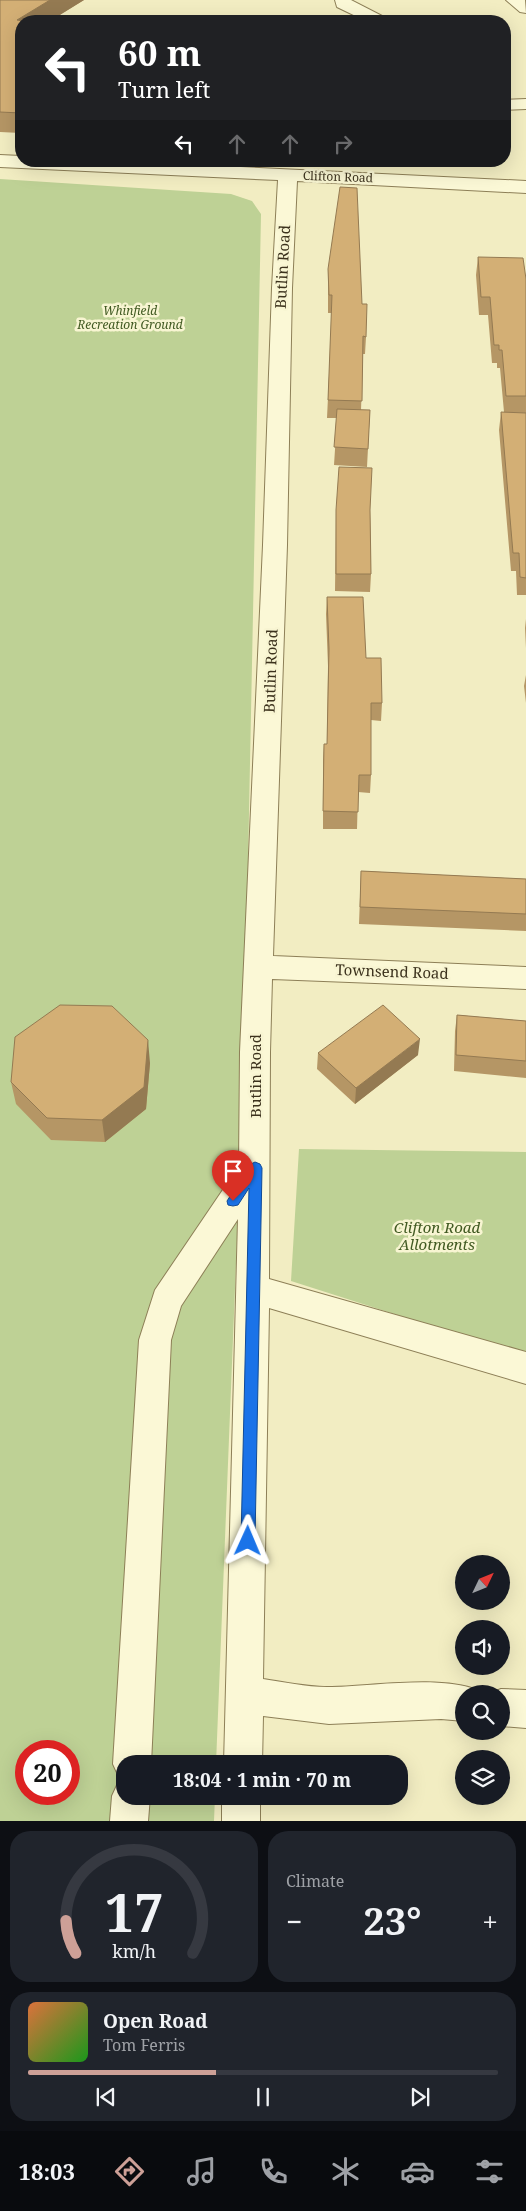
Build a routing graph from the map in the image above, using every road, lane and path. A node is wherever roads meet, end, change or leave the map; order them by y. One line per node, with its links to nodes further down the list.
1 (344, 0): 4 (street)
2 (514, 0): 3 (street)
3 (526, 8)
4 (366, 15)
5 (511, 104): 6 (street)
6 (526, 104)
7 (0, 161): 8 (street, Clifton Road)
8 (15, 161)
9 (176, 167): 11 (street, Clifton Road)
10 (380, 170): 11 (street, Clifton Road); 12 (street, Clifton Road)
11 (288, 175): 13 (street, Butlin Road)
12 (526, 187)
13 (259, 967): 14 (street, Townsend Road); 15 (street, Butlin Road)
14 (526, 978)
15 (255, 1168): 16 (street, Butlin Road); 22 (street)
16 (253, 1289): 17 (street); 18 (street, Butlin Road)
17 (526, 1368)
18 (245, 1695): 19 (street); 23 (street, Butlin Road)
19 (455, 1702)
20 (510, 1708): 21 (street)
21 (526, 1709)
22 (132, 1755)
23 (242, 1755)
24 (130, 1805): 26 (street)
25 (242, 1805): 27 (street)
26 (129, 1821)
27 (241, 1821)

